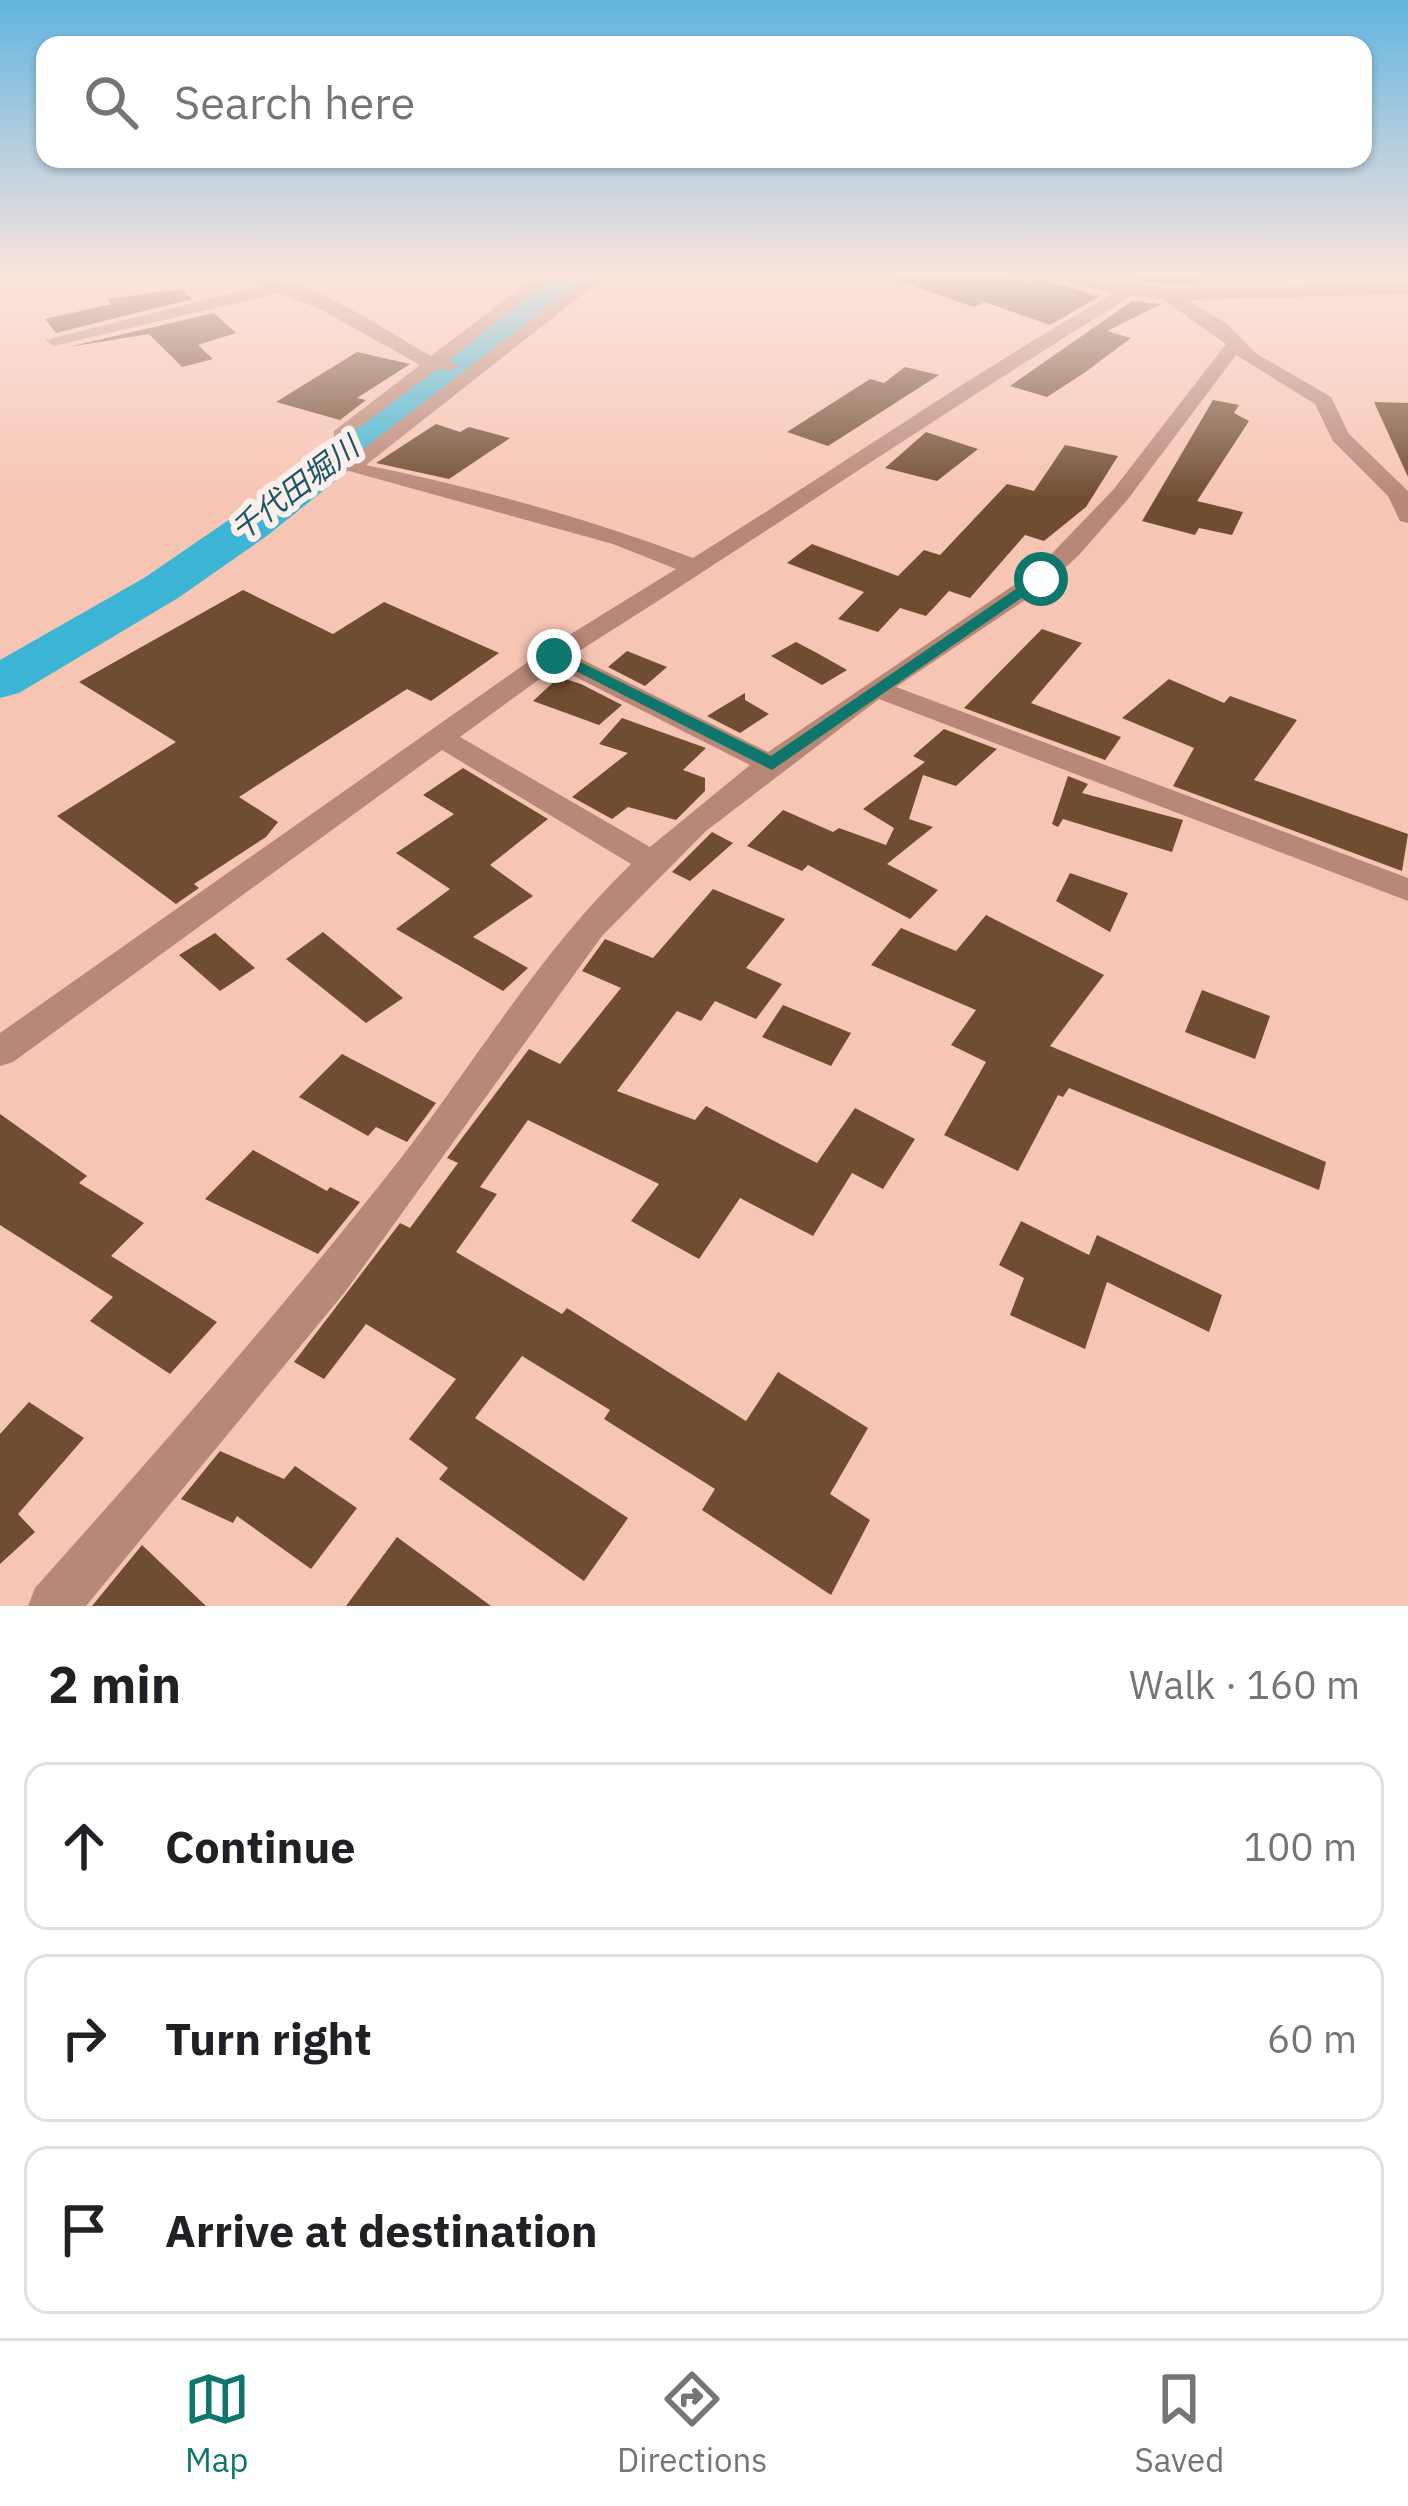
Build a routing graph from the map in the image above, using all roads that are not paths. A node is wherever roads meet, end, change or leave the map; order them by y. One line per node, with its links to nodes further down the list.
1 (407, 350): 7 (street)
2 (445, 350): 7 (street)
3 (498, 350): 8 (street)
4 (1026, 350): 11 (street)
5 (1230, 350): 13 (street)
6 (1241, 350): 10 (street)
7 (429, 362): 8 (street); 9 (street)
8 (471, 370): 11 (street)
9 (341, 435)
10 (1408, 516)
11 (694, 567): 12 (street)
12 (554, 656): 14 (street); 15 (street)
13 (878, 689): 15 (street); 17 (street)
14 (440, 737): 16 (street); 18 (street)
15 (772, 764): 16 (street)
16 (653, 863): 19 (street)
17 (1408, 890)
18 (0, 1052)
19 (54, 1606)

